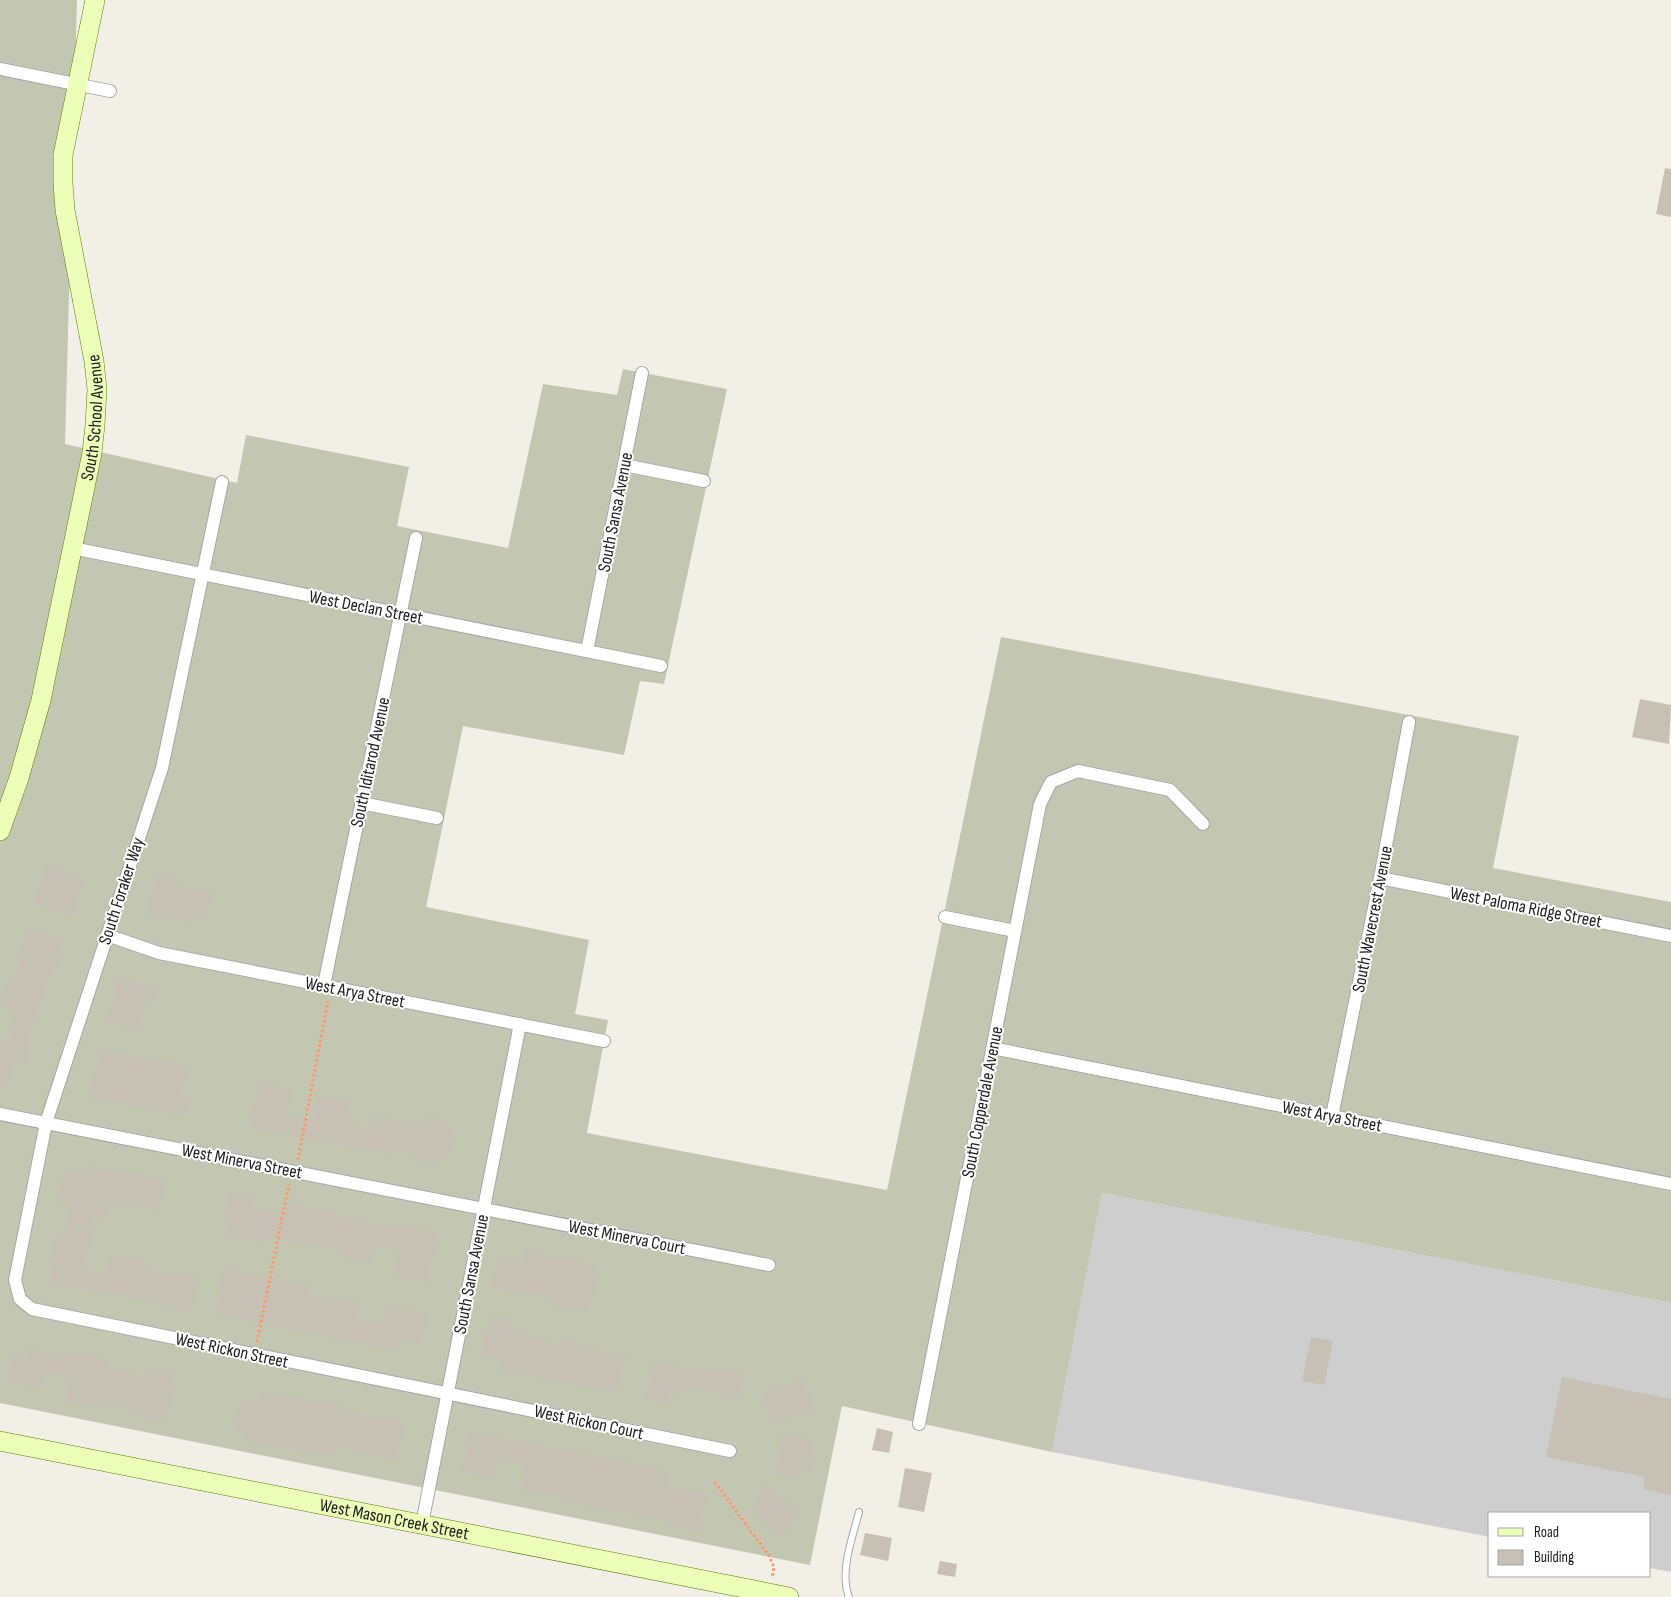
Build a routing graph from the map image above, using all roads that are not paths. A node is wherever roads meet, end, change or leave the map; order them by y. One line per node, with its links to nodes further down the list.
1 (95, 0): 3 (street, South School Avenue)
2 (0, 69): 3 (street)
3 (78, 85): 4 (street); 10 (street, South School Avenue)
4 (110, 91)
5 (642, 373): 6 (street, South Sansa Avenue)
6 (624, 464): 7 (street); 13 (street, South Sansa Avenue)
7 (704, 481)
8 (222, 482): 11 (street, South Foraker Way)
9 (416, 538): 12 (street, South Iditarod Avenue)
10 (72, 548): 11 (street, West Declan Street); 19 (street, South School Avenue)
11 (203, 574): 12 (street, West Declan Street); 23 (street, South Foraker Way)
12 (400, 614): 13 (street, West Declan Street); 16 (street, South Iditarod Avenue)
13 (586, 651): 14 (street, West Declan Street)
14 (660, 666)
15 (1409, 722): 20 (street, South Wavecrest Avenue)
16 (362, 803): 17 (street); 25 (street, South Iditarod Avenue)
17 (437, 818)
18 (1203, 824): 22 (street, South Copperdale Avenue)
19 (0, 831)
20 (1380, 878): 24 (street, West Paloma Ridge Street); 30 (street, South Wavecrest Avenue)
21 (945, 917): 22 (street)
22 (1015, 931): 28 (street, South Copperdale Avenue)
23 (107, 935): 25 (street, West Arya Street); 31 (street, South Foraker Way)
24 (1671, 936)
25 (324, 985): 26 (street, West Arya Street)
26 (520, 1024): 27 (street, West Arya Street); 33 (street, South Sansa Avenue)
27 (604, 1041)
28 (992, 1048): 30 (street, West Arya Street); 37 (street, South Copperdale Avenue)
29 (0, 1114): 31 (street, West Minerva Street)
30 (1332, 1116): 32 (street, West Arya Street)
31 (46, 1123): 33 (street, West Minerva Street); 35 (street, South Foraker Way)
32 (1671, 1184)
33 (484, 1209): 34 (street, West Minerva Court); 36 (street, South Sansa Avenue)
34 (769, 1265)
35 (20, 1299): 36 (street, West Rickon Street)
36 (448, 1394): 39 (street, West Rickon Court); 41 (street, South Sansa Avenue)
37 (919, 1424)
38 (0, 1441): 41 (street, West Mason Creek Street)
39 (730, 1451)
40 (859, 1512): 43 (lane)
41 (422, 1524): 42 (street, West Mason Creek Street)
42 (789, 1597)
43 (850, 1597)

